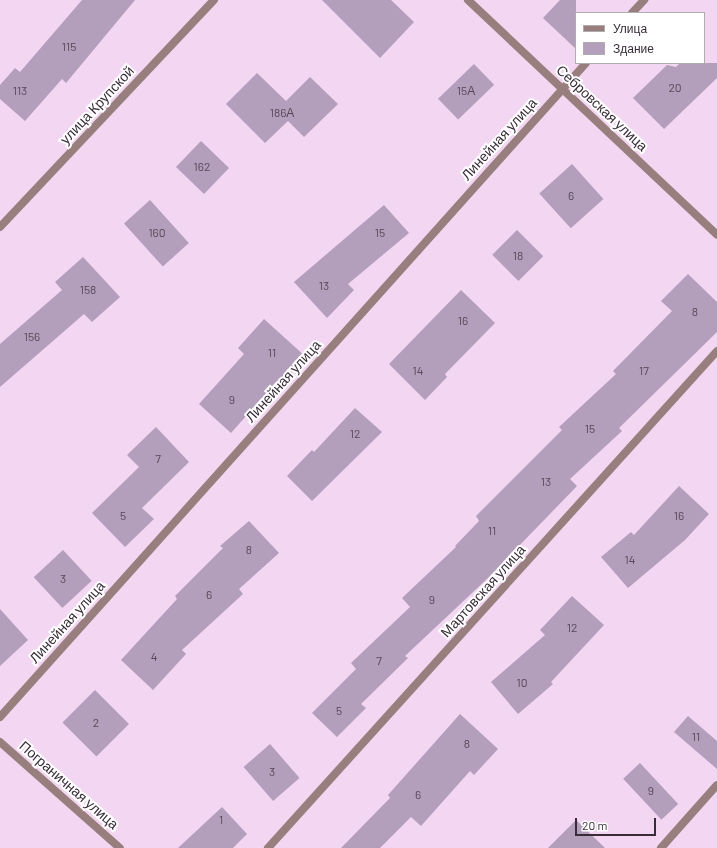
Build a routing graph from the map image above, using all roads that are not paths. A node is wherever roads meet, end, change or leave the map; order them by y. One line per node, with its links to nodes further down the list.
1 (214, 0): 7 (street, улица Крупской)
2 (468, 0): 6 (street, Себровская улица)
3 (644, 0): 4 (street)
4 (633, 12)
5 (585, 64): 6 (street, Линейная улица)
6 (562, 88): 8 (street, Себровская улица); 10 (street, Линейная улица)
7 (0, 227)
8 (717, 236)
9 (717, 351): 14 (street, Мартовская улица)
10 (0, 717)
11 (0, 742): 13 (street, Пограничная улица)
12 (717, 785): 15 (street)
13 (120, 848)
14 (268, 848)
15 (661, 848)

